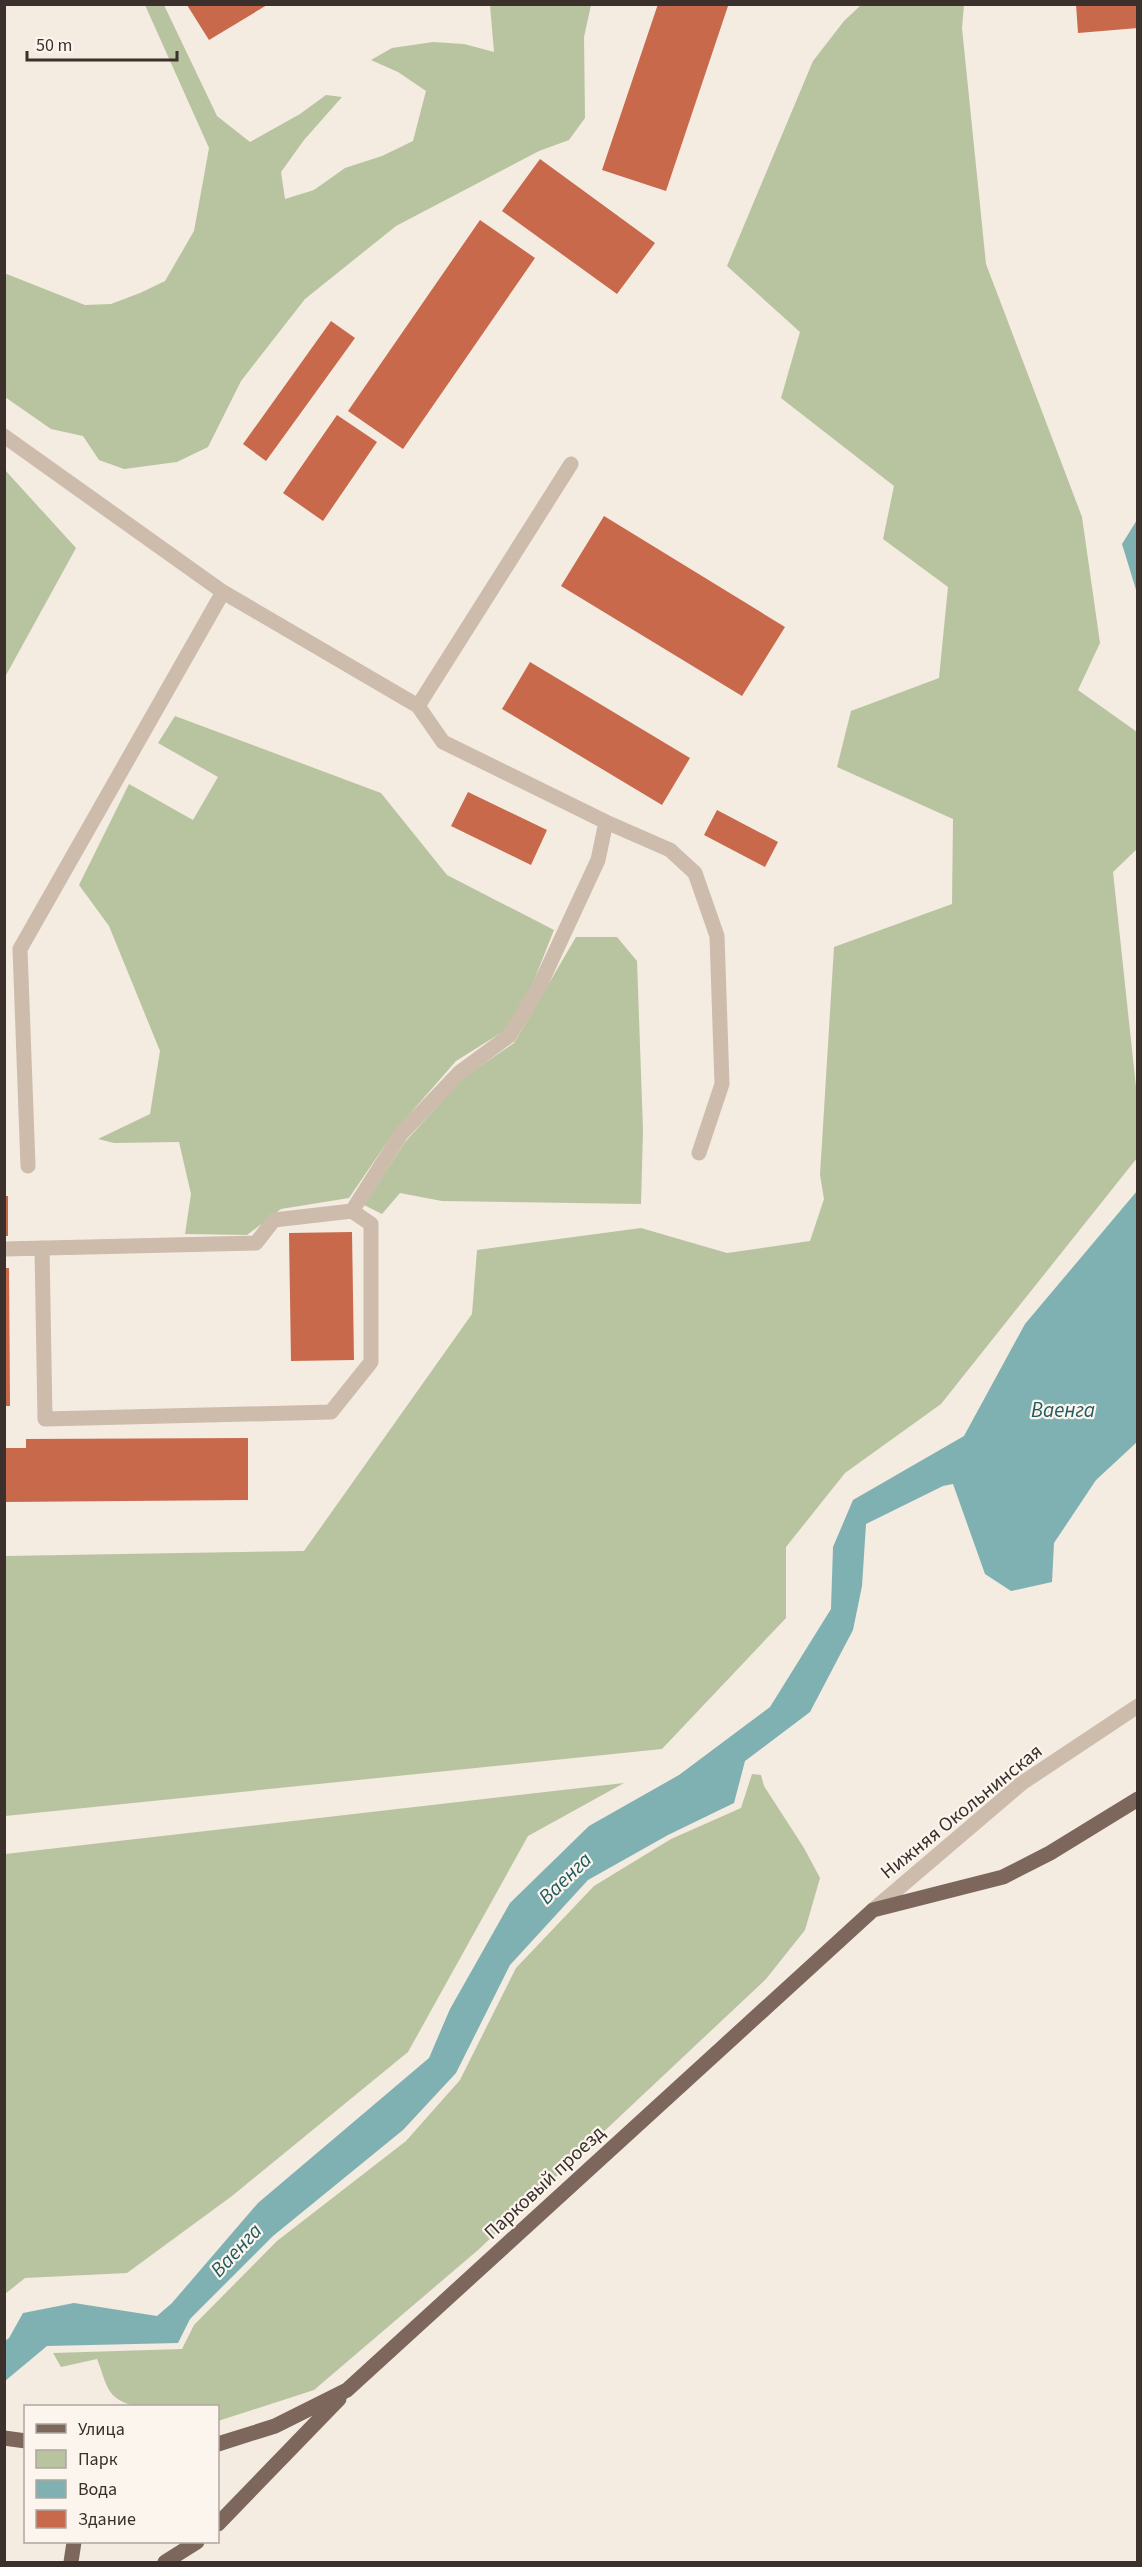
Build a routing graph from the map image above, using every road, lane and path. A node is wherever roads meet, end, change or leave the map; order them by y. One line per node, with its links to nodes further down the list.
1 (4, 436): 3 (street)
2 (571, 464): 4 (street)
3 (223, 592): 4 (street); 7 (street)
4 (418, 706): 5 (street)
5 (606, 822): 6 (street); 8 (street)
6 (699, 1153)
7 (27, 1166)
8 (352, 1211): 9 (street); 9 (street)
9 (42, 1248): 10 (street)
10 (4, 1249)
11 (1137, 1706): 13 (street, Нижняя Окольнинская)
12 (1137, 1799): 13 (main road)
13 (873, 1910): 14 (main road, Парковый проезд)
14 (347, 2390): 17 (main road, Парковый проезд); 18 (main road)
15 (4, 2438): 16 (main road)
16 (24, 2441)
17 (219, 2444)
18 (219, 2523)
19 (74, 2543): 21 (main road)
20 (195, 2543): 22 (main road)
21 (71, 2562)
22 (165, 2562)

